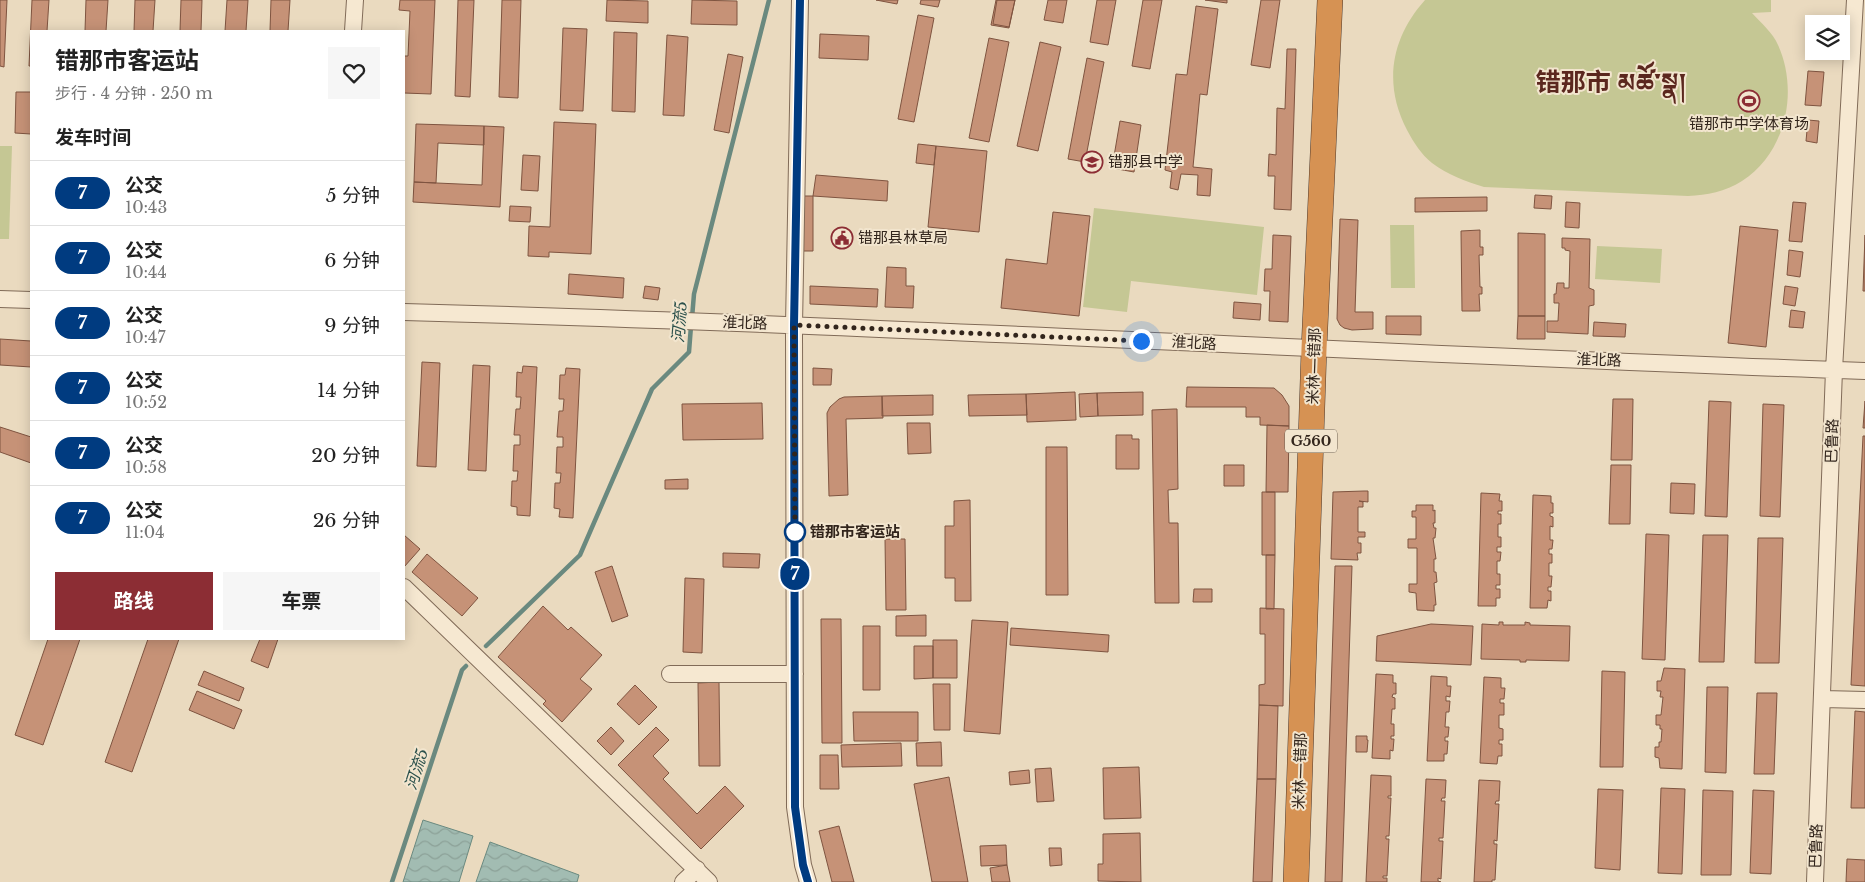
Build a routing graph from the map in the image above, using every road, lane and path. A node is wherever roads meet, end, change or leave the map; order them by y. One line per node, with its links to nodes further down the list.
1 (355, 0): 5 (street)
2 (800, 0): 9 (street)
3 (1330, 0): 10 (highway, 米林—错那 / G560)
4 (1855, 0): 11 (street, 巴鲁路)
5 (353, 30)
6 (0, 299): 7 (street)
7 (30, 300)
8 (405, 312): 9 (street, 淮北路)
9 (794, 325): 10 (street, 淮北路); 15 (street)
10 (1314, 349): 11 (street, 淮北路); 22 (highway, 米林—错那 / G560)
11 (1834, 370): 12 (street, 淮北路); 16 (street, 巴鲁路)
12 (1865, 371)
13 (405, 588): 18 (street)
14 (670, 674): 15 (street)
15 (795, 674): 21 (street)
16 (1822, 699): 17 (street); 23 (street, 巴鲁路)
17 (1865, 700)
18 (697, 869): 19 (street); 20 (street)
19 (683, 882)
20 (709, 882)
21 (808, 882)
22 (1296, 882)
23 (1815, 882)

